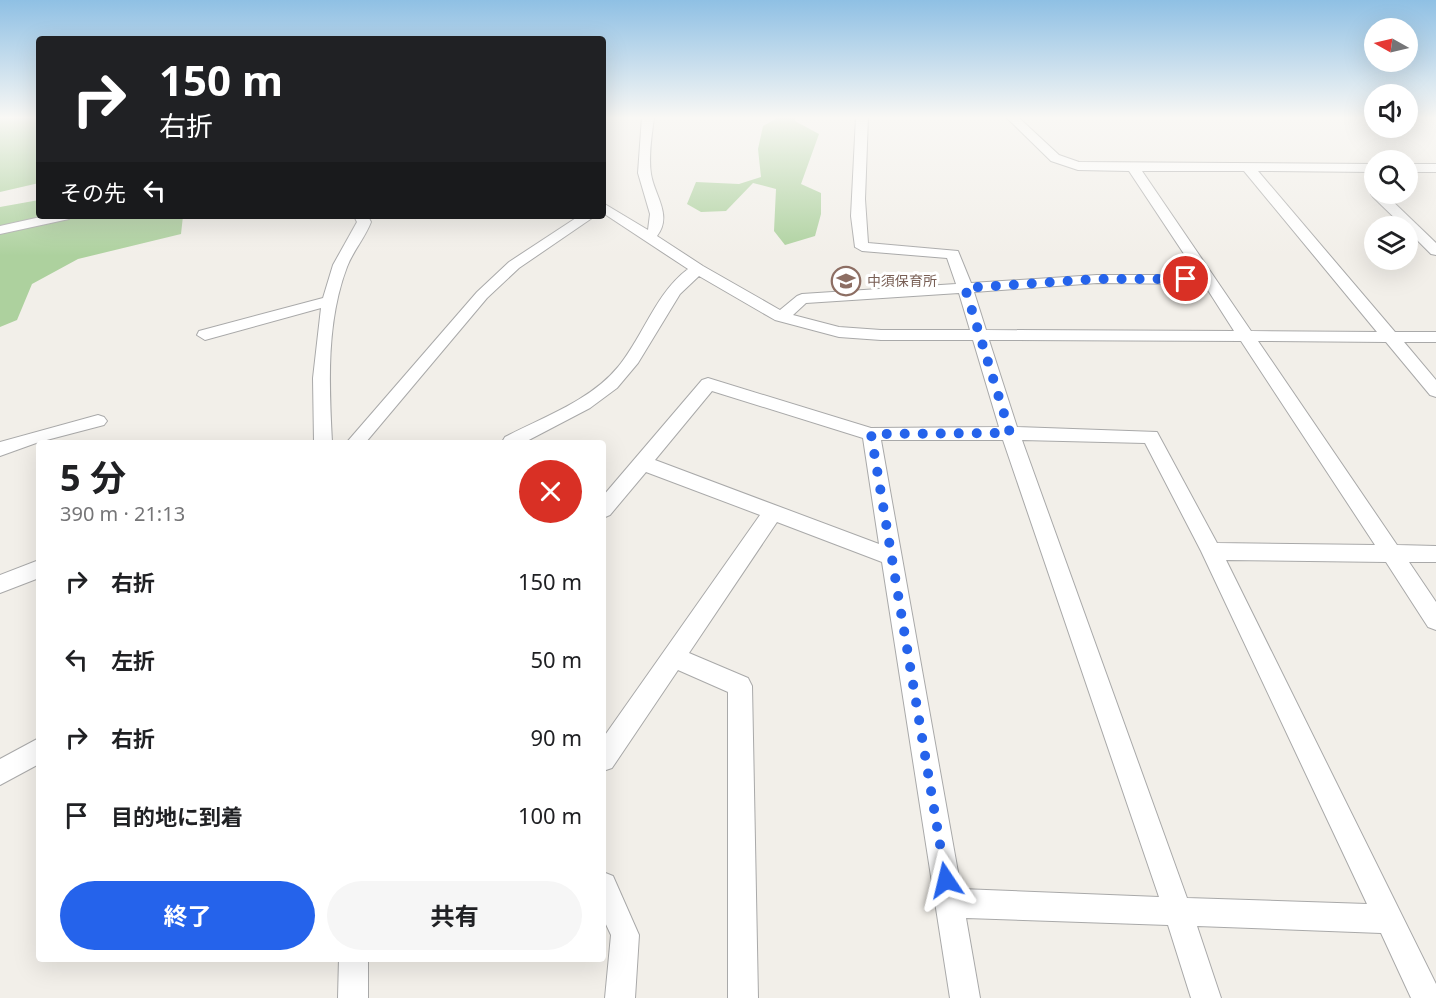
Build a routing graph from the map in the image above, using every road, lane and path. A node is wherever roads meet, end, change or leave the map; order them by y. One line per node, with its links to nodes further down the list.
1 (646, 164): 17 (street)
2 (862, 164): 21 (street)
3 (1071, 164): 4 (street)
4 (1133, 168): 5 (street); 20 (street)
5 (1248, 168): 6 (street); 27 (street)
6 (1353, 168): 7 (street); 10 (street)
7 (1364, 168)
8 (1418, 168): 9 (street)
9 (1436, 168)
10 (1364, 180)
11 (1388, 204): 18 (street)
12 (606, 210): 17 (street)
13 (50, 219): 16 (street)
14 (362, 219): 22 (street)
15 (583, 219): 34 (street)
16 (0, 230)
17 (648, 238): 19 (street)
18 (1436, 251)
19 (698, 269): 23 (street); 35 (street)
20 (1208, 280): 21 (street); 26 (street)
21 (965, 288): 23 (street); 25 (street)
22 (330, 301): 24 (street); 33 (street)
23 (781, 316): 25 (street)
24 (205, 335)
25 (980, 335): 26 (street); 31 (street)
26 (1245, 336): 27 (street); 41 (street)
27 (1390, 336): 28 (street); 29 (street)
28 (1436, 337)
29 (1436, 391)
30 (98, 421): 36 (street)
31 (1010, 433): 32 (street); 40 (street); 53 (street)
32 (871, 434): 37 (street); 43 (street)
33 (323, 440)
34 (358, 440)
35 (516, 440)
36 (0, 449)
37 (642, 463): 38 (street); 39 (street)
38 (606, 506)
39 (772, 512): 43 (street); 47 (street)
40 (1211, 551): 41 (street); 54 (street)
41 (1391, 554): 42 (street); 46 (street)
42 (1436, 554)
43 (891, 557): 52 (street)
44 (36, 570): 45 (street)
45 (0, 584)
46 (1436, 620)
47 (674, 657): 49 (street); 58 (street)
48 (36, 752): 50 (street)
49 (606, 755)
50 (0, 773)
51 (606, 893): 57 (street)
52 (950, 903): 53 (street); 59 (street)
53 (1178, 911): 54 (street); 60 (street)
54 (1388, 919): 61 (street)
55 (354, 962): 56 (street)
56 (353, 998)
57 (620, 998)
58 (743, 998)
59 (965, 998)
60 (1206, 998)
61 (1426, 998)

